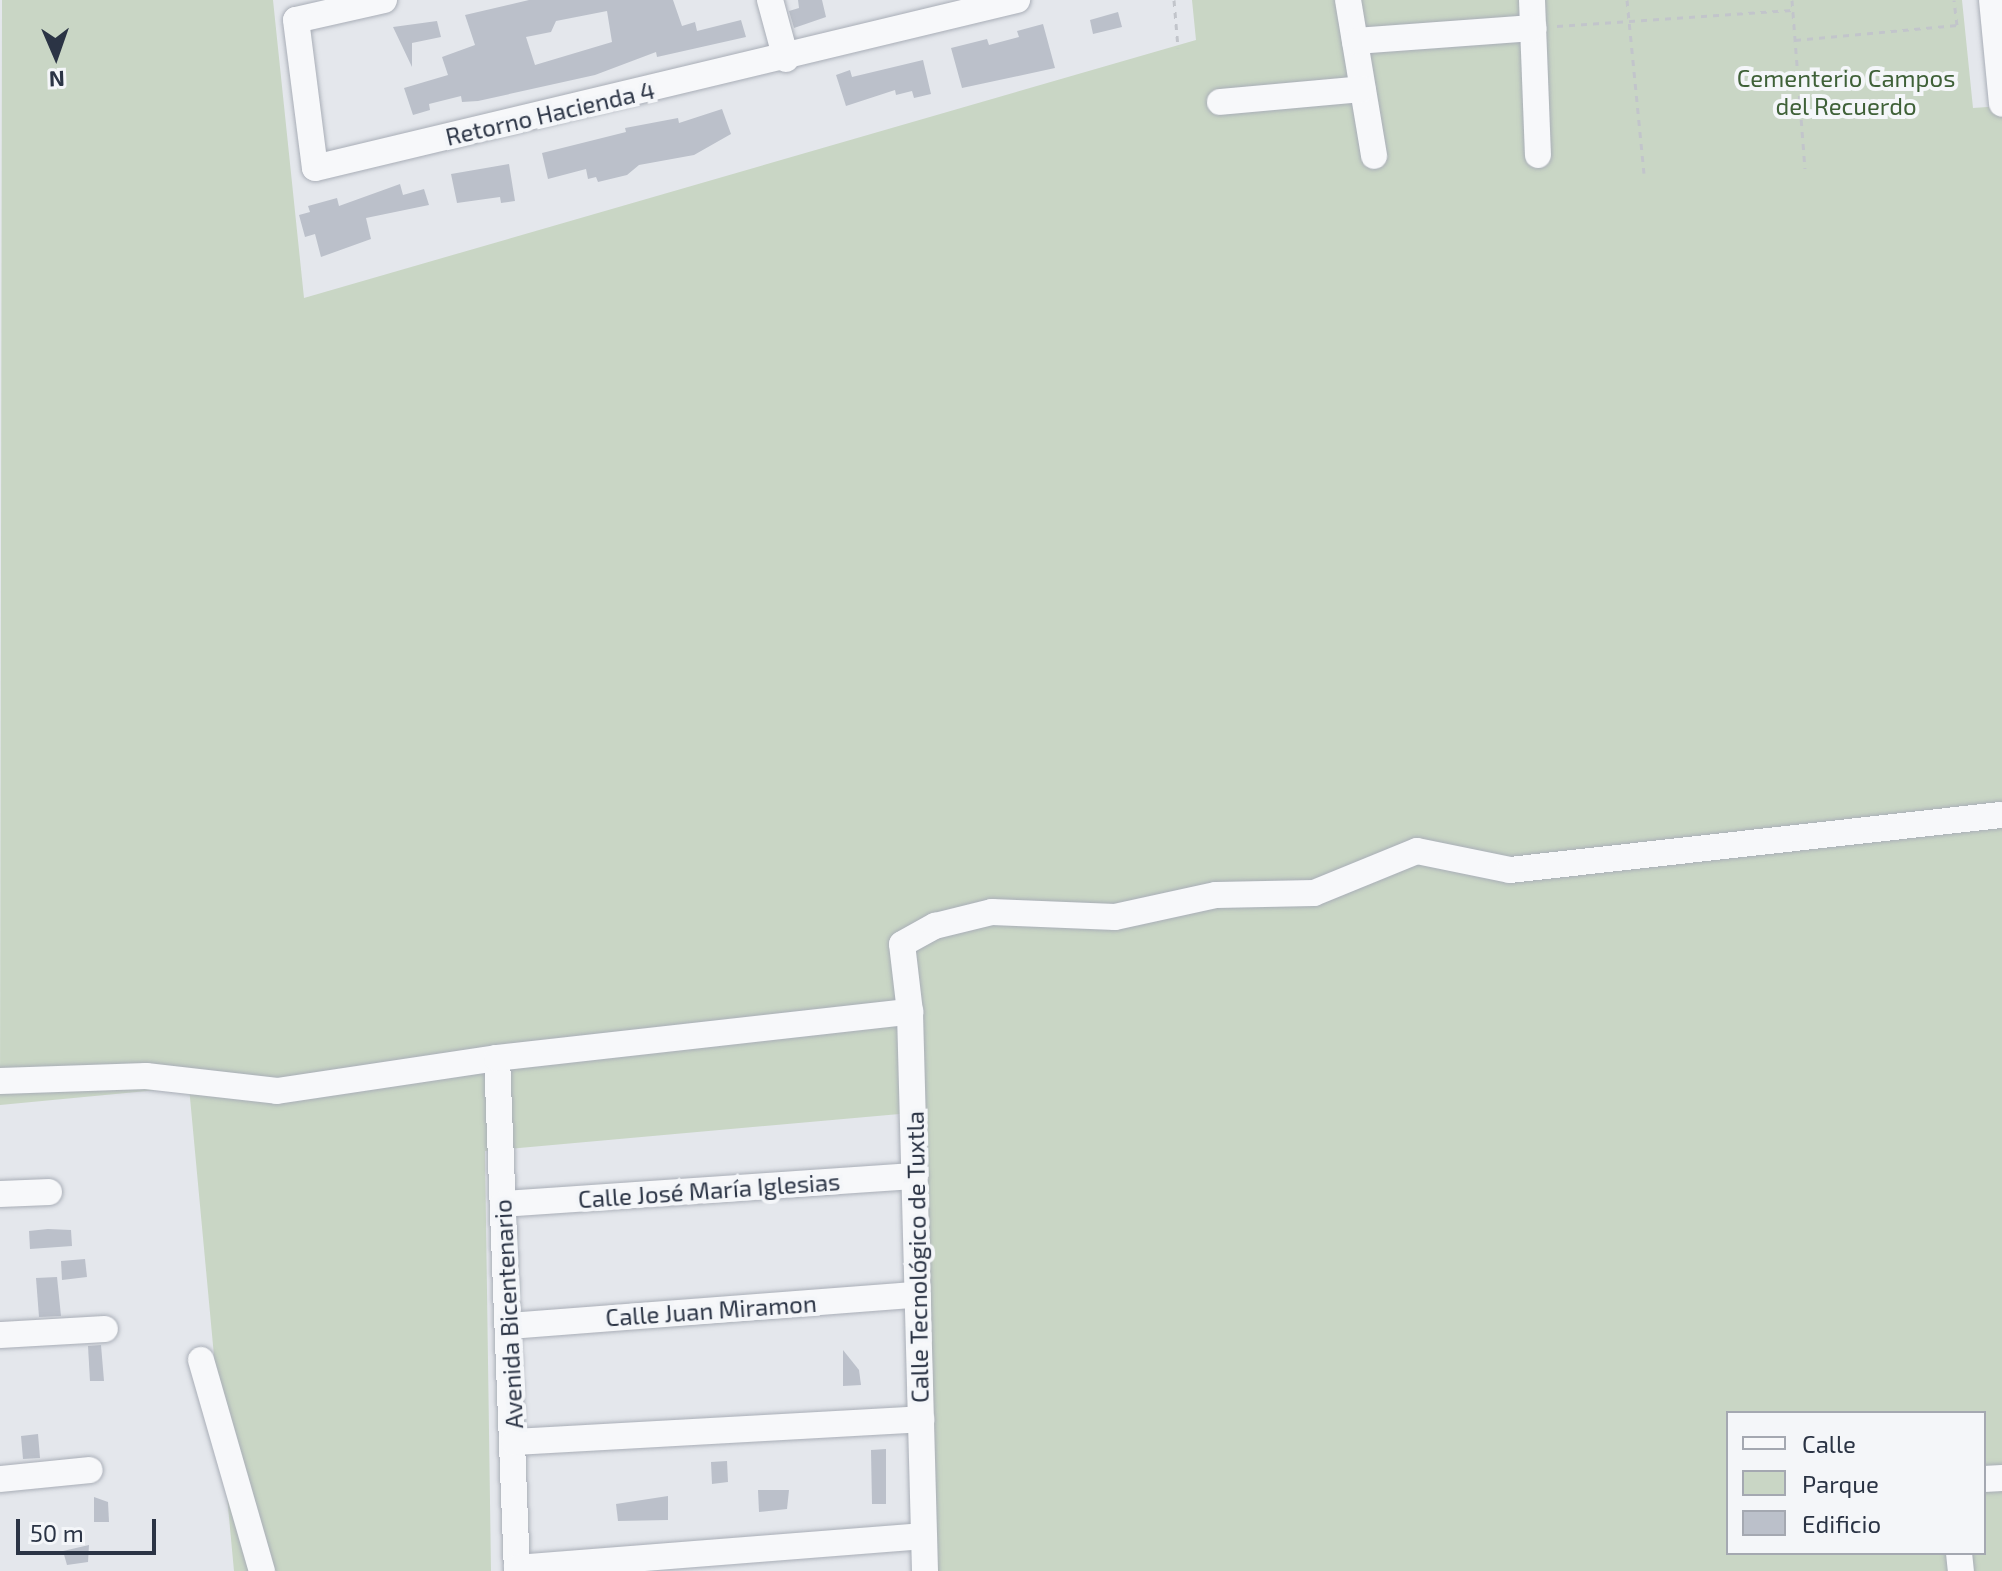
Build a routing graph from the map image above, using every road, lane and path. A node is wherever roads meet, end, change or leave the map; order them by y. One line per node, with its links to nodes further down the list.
1 (384, 0): 17 (street, Retorno Hacienda 4)
2 (770, 0): 17 (street)
3 (1017, 0): 17 (street, Retorno Hacienda 4)
4 (1174, 0): 16 (path)
5 (1348, 0): 15 (street)
6 (1532, 0): 13 (street)
7 (1627, 0): 12 (path)
8 (1792, 0): 11 (path)
9 (1954, 0): 14 (path)
10 (1992, 0): 20 (street)
11 (1792, 10): 12 (path); 14 (path)
12 (1628, 18): 13 (path); 24 (path)
13 (1534, 28): 15 (street); 21 (street)
14 (1795, 40): 23 (path)
15 (1355, 41): 18 (street)
16 (1178, 48)
17 (786, 59)
18 (1362, 89): 19 (street); 22 (street)
19 (1220, 102)
20 (2002, 104)
21 (1538, 155)
22 (1374, 156)
23 (1805, 168)
24 (1644, 173)
25 (2002, 815): 26 (street, Calle Tecnológico de Tuxtla)
26 (910, 1012): 27 (street); 29 (street, Calle Tecnológico de Tuxtla)
27 (497, 1058): 28 (street); 32 (street, Avenida Bicentenario)
28 (0, 1081)
29 (915, 1176): 32 (street, Calle José María Iglesias); 33 (street, Calle Tecnológico de Tuxtla)
30 (49, 1192): 31 (street)
31 (0, 1194)
32 (503, 1204): 34 (street, Avenida Bicentenario)
33 (914, 1295): 34 (street, Calle Juan Miramon); 38 (street, Calle Tecnológico de Tuxtla)
34 (509, 1326): 39 (street, Avenida Bicentenario)
35 (105, 1329): 36 (street)
36 (0, 1335)
37 (201, 1360): 44 (street)
38 (921, 1419): 39 (street); 42 (street, Calle Tecnológico de Tuxtla)
39 (514, 1442): 43 (street, Avenida Bicentenario)
40 (90, 1470): 41 (street)
41 (0, 1479)
42 (924, 1536): 43 (street); 45 (street, Calle Tecnológico de Tuxtla)
43 (517, 1569)
44 (262, 1571)
45 (925, 1571)

